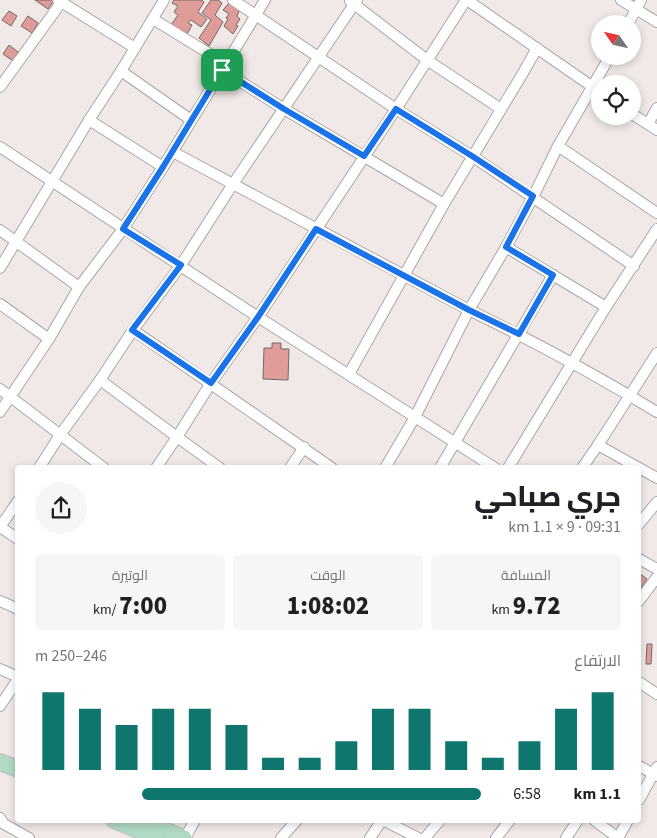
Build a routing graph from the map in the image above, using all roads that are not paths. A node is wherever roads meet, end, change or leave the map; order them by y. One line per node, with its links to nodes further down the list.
1 (164, 0): 10 (street)
2 (234, 0): 9 (street)
3 (265, 0): 9 (street)
4 (466, 0): 13 (street); 15 (street)
5 (621, 0): 8 (street)
6 (61, 1): 12 (street); 19 (street)
7 (354, 1): 14 (street); 15 (street)
8 (638, 4): 11 (street)
9 (256, 14): 14 (street); 16 (street)
10 (153, 20): 12 (street); 16 (street)
11 (657, 22)
12 (135, 48): 17 (street)
13 (537, 48): 18 (street); 24 (street)
14 (319, 57): 22 (street); 23 (street)
15 (427, 60): 23 (street); 24 (street)
16 (224, 67): 22 (street); 26 (street)
17 (121, 71): 25 (street); 26 (street)
18 (591, 86)
19 (0, 87)
20 (591, 96): 29 (street)
21 (657, 108): 28 (street)
22 (284, 109): 32 (street); 36 (street)
23 (396, 109): 32 (street); 33 (street)
24 (501, 109): 33 (street)
25 (89, 120): 34 (street); 35 (street)
26 (191, 120): 31 (street)
27 (641, 120): 28 (street)
28 (653, 127)
29 (558, 146): 37 (street); 39 (street)
30 (0, 147): 35 (street)
31 (173, 152): 34 (street); 36 (street)
32 (364, 156): 38 (street); 41 (street)
33 (472, 156): 37 (street); 38 (street)
34 (163, 167): 40 (street)
35 (52, 181): 40 (street); 44 (street)
36 (233, 184): 41 (street); 46 (street)
37 (533, 196): 45 (street); 47 (street)
38 (444, 204): 50 (street)
39 (657, 213)
40 (123, 229): 46 (street); 51 (street)
41 (316, 229): 50 (street); 55 (street)
42 (657, 229): 47 (street)
43 (0, 230): 44 (street)
44 (17, 241): 48 (street); 51 (street)
45 (506, 247): 49 (street); 54 (street)
46 (181, 265): 55 (street); 56 (street)
47 (634, 266): 53 (street)
48 (0, 268)
49 (553, 275): 53 (street); 57 (street)
50 (404, 276): 54 (street); 61 (street)
51 (80, 287): 58 (street)
52 (0, 304): 58 (street)
53 (606, 307): 60 (street)
54 (469, 310): 57 (street); 69 (street)
55 (258, 317): 61 (street); 63 (street)
56 (132, 330): 62 (street); 63 (street)
57 (519, 334): 60 (street); 72 (street)
58 (49, 339): 66 (street)
59 (657, 353): 65 (street)
60 (572, 363): 65 (street); 84 (street)
61 (349, 374): 69 (street)
62 (100, 380): 70 (street); 71 (street)
63 (211, 383): 71 (street); 74 (street)
64 (0, 389): 66 (street)
65 (630, 396): 68 (street); 73 (street)
66 (10, 397): 67 (street); 70 (street)
67 (0, 412)
68 (657, 412)
69 (415, 417): 72 (street); 81 (street)
70 (60, 435): 75 (street); 76 (street)
71 (178, 438): 77 (street); 78 (street)
72 (456, 442): 82 (street); 83 (street)
73 (598, 445): 85 (street); 86 (street)
74 (304, 448): 79 (street); 80 (street)
75 (41, 465)
76 (100, 465)
77 (158, 465)
78 (216, 465)
79 (292, 465)
80 (328, 465)
81 (387, 465)
82 (442, 465)
83 (490, 465)
84 (510, 465)
85 (584, 465)
86 (634, 465)
87 (641, 469): 88 (street)
88 (657, 478)
89 (657, 502): 91 (street)
90 (15, 505): 92 (street)
91 (641, 522)
92 (0, 527): 93 (street)
93 (15, 537)
94 (641, 560): 95 (street)
95 (657, 570)
96 (657, 577): 97 (street)
97 (641, 598)
98 (0, 601): 99 (street)
99 (15, 608)
100 (0, 669): 101 (street)
101 (15, 676)
102 (15, 683): 105 (street)
103 (641, 683): 104 (street)
104 (657, 694)
105 (0, 706)
106 (0, 762): 108 (main road)
107 (641, 767): 109 (street)
108 (15, 768)
109 (656, 772): 112 (street)
110 (0, 773): 111 (main road)
111 (15, 779)
112 (641, 797)
113 (0, 818): 125 (street)
114 (121, 823): 126 (main road)
115 (148, 823): 127 (main road)
116 (193, 823): 127 (street)
117 (294, 823): 128 (street)
118 (381, 823): 129 (street)
119 (389, 823): 130 (street)
120 (436, 823): 130 (street)
121 (508, 823): 131 (street)
122 (576, 823): 132 (street)
123 (598, 823): 133 (street)
124 (626, 823): 133 (street)
125 (29, 838)
126 (157, 838)
127 (184, 838)
128 (281, 838)
129 (370, 838)
130 (419, 838)
131 (496, 838)
132 (566, 838)
133 (618, 838)

